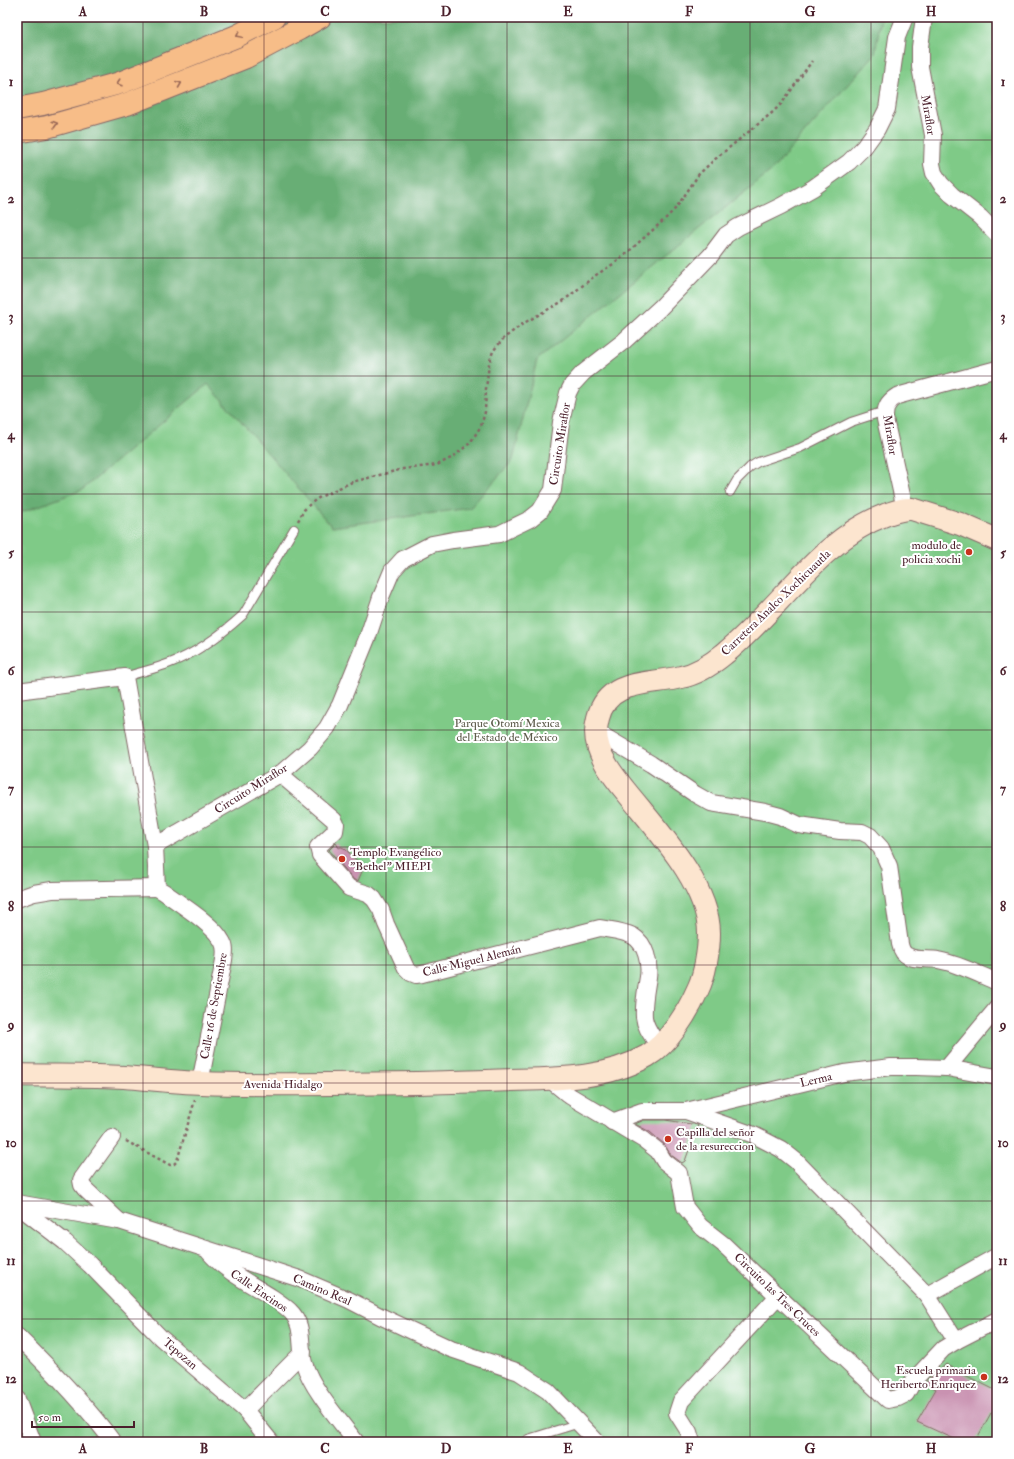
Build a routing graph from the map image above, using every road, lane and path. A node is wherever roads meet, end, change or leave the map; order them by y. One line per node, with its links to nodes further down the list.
1 (274, 17): 6 (highway, one-way to 6)
2 (320, 17): 7 (highway, one-way to 2)
3 (905, 17): 18 (street, Circuito Miraflor)
4 (924, 17): 8 (street, Miraflor)
5 (812, 62): 13 (path)
6 (17, 109)
7 (17, 132)
8 (997, 234)
9 (997, 369): 10 (street, Miraflor)
10 (885, 411): 11 (lane); 12 (street, Miraflor)
11 (730, 492)
12 (905, 509): 14 (main road, Carretera Analco Xochicuautla); 17 (main road, Carretera Analco Xochicuautla)
13 (294, 529): 15 (lane)
14 (997, 540)
15 (125, 677): 16 (street); 19 (street)
16 (17, 691)
17 (595, 731): 22 (street); 24 (main road, Carretera Analco Xochicuautla)
18 (280, 774): 19 (street, Circuito Miraflor); 24 (street, Calle Miguel Alemán)
19 (155, 846): 20 (street)
20 (156, 888): 21 (street); 29 (street, Calle 16 de Septiembre)
21 (17, 899)
22 (997, 982)
23 (997, 1008): 25 (street)
24 (659, 1047): 28 (main road, Carretera Analco Xochicuautla)
25 (947, 1068): 27 (street, Lerma); 30 (street, Lerma)
26 (17, 1075): 29 (main road, Avenida Hidalgo)
27 (997, 1077)
28 (548, 1078): 29 (main road, Avenida Hidalgo); 31 (street, Circuito las Tres Cruces)
29 (200, 1083): 32 (path)
30 (686, 1111): 31 (street); 37 (street)
31 (612, 1122): 38 (street, Circuito las Tres Cruces)
32 (112, 1137): 34 (street)
33 (17, 1204): 34 (street, Camino Real); 44 (street, Tepozan)
34 (119, 1221): 35 (street, Camino Real)
35 (206, 1249): 42 (street, Calle Encinos); 45 (street, Camino Real)
36 (997, 1256): 37 (street)
37 (927, 1295): 41 (street)
38 (778, 1296): 41 (street, Circuito las Tres Cruces); 52 (street)
39 (997, 1320): 41 (street, Circuito las Tres Cruces)
40 (17, 1336): 48 (street)
41 (956, 1341)
42 (303, 1352): 44 (street); 50 (street, Calle Encinos)
43 (17, 1399): 47 (street)
44 (245, 1410): 49 (street, Tepozan)
45 (580, 1423): 46 (lane); 51 (street, Camino Real)
46 (528, 1439)
47 (33, 1442)
48 (113, 1442)
49 (271, 1442)
50 (356, 1442)
51 (597, 1442)
52 (692, 1442)

